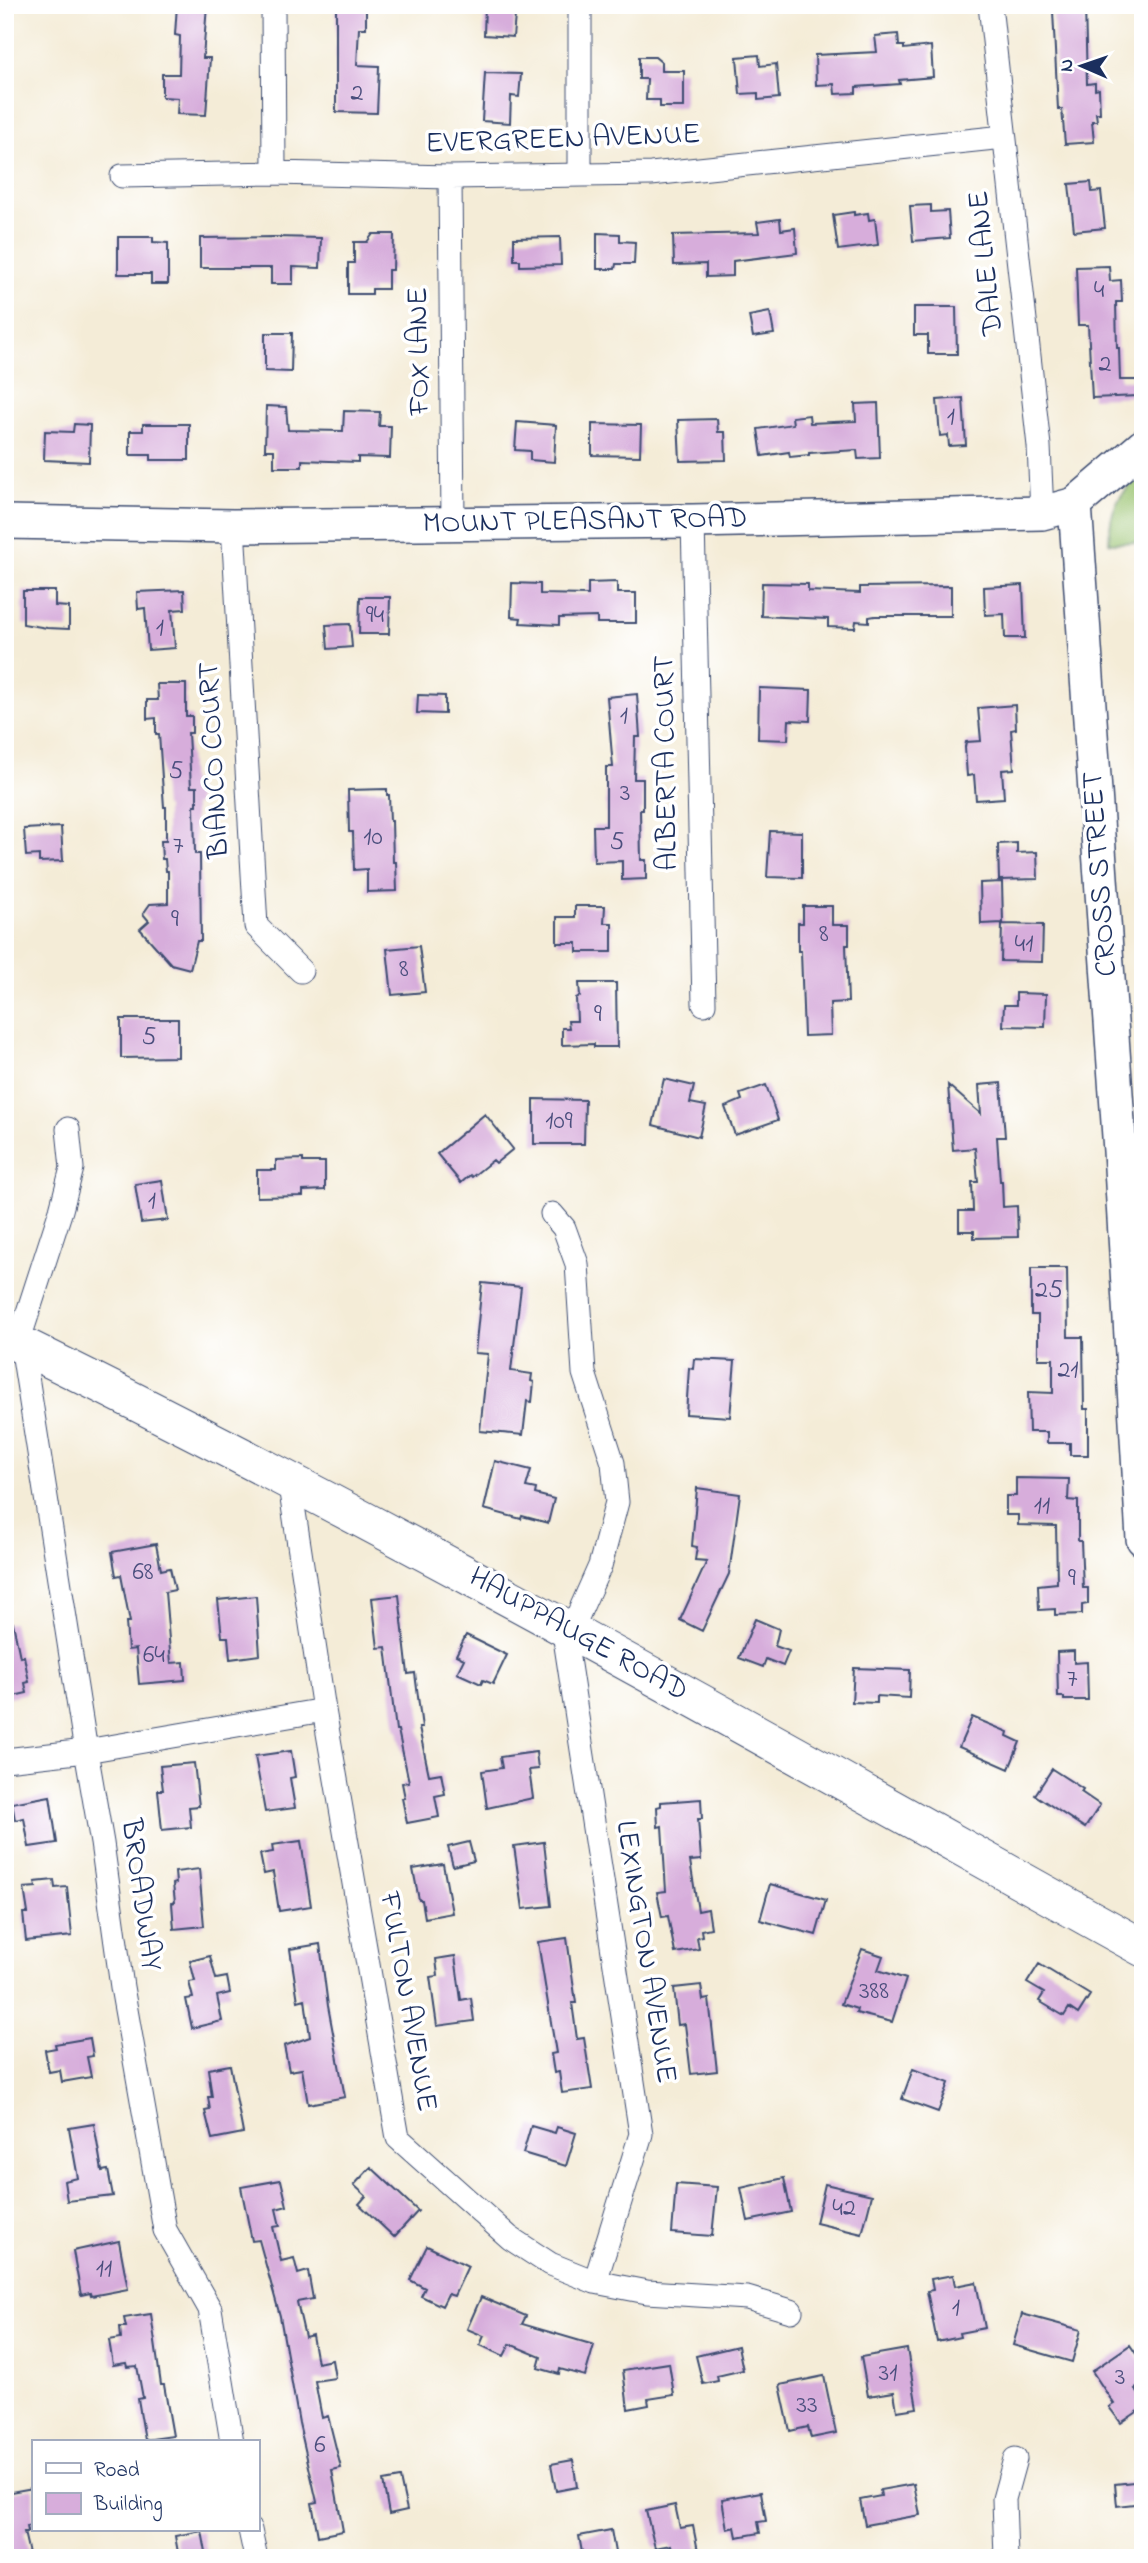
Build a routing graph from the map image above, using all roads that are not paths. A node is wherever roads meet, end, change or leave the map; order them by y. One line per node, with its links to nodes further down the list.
1 (273, 5): 5 (street)
2 (580, 5): 6 (street)
3 (990, 5): 4 (street, DALE LANE)
4 (1004, 137): 6 (street, EVERGREEN AVENUE); 11 (street, DALE LANE)
5 (274, 173): 7 (street, EVERGREEN AVENUE); 8 (street, EVERGREEN AVENUE)
6 (580, 174): 8 (street, EVERGREEN AVENUE)
7 (121, 176)
8 (450, 177): 14 (street, FOX LANE)
9 (1143, 446): 10 (street, MOUNT PLEASANT ROAD)
10 (1075, 504): 11 (street, MOUNT PLEASANT ROAD); 19 (street, CROSS STREET)
11 (1042, 513): 12 (street, MOUNT PLEASANT ROAD)
12 (693, 521): 14 (street, MOUNT PLEASANT ROAD); 17 (street, ALBERTA COURT)
13 (5, 522): 15 (street, MOUNT PLEASANT ROAD)
14 (453, 523): 15 (street, MOUNT PLEASANT ROAD)
15 (233, 526): 16 (street, BIANCO COURT)
16 (301, 971)
17 (704, 1004)
18 (68, 1129): 21 (street)
19 (1131, 1150): 23 (street, CROSS STREET)
20 (552, 1214): 24 (street)
21 (15, 1342): 22 (main road, HAUPPAUGE ROAD); 26 (street, BROADWAY)
22 (289, 1479): 24 (main road, HAUPPAUGE ROAD); 25 (street, FULTON AVENUE)
23 (1143, 1539)
24 (567, 1628): 28 (main road, HAUPPAUGE ROAD); 29 (street, LEXINGTON AVENUE)
25 (324, 1710): 26 (street); 29 (street, FULTON AVENUE)
26 (86, 1751): 27 (street); 31 (street, BROADWAY)
27 (5, 1760)
28 (1143, 1948)
29 (595, 2282): 30 (street, FULTON AVENUE)
30 (791, 2311)
31 (232, 2440)
32 (1015, 2459): 35 (street)
33 (250, 2532): 34 (street)
34 (256, 2558)
35 (1006, 2558)

